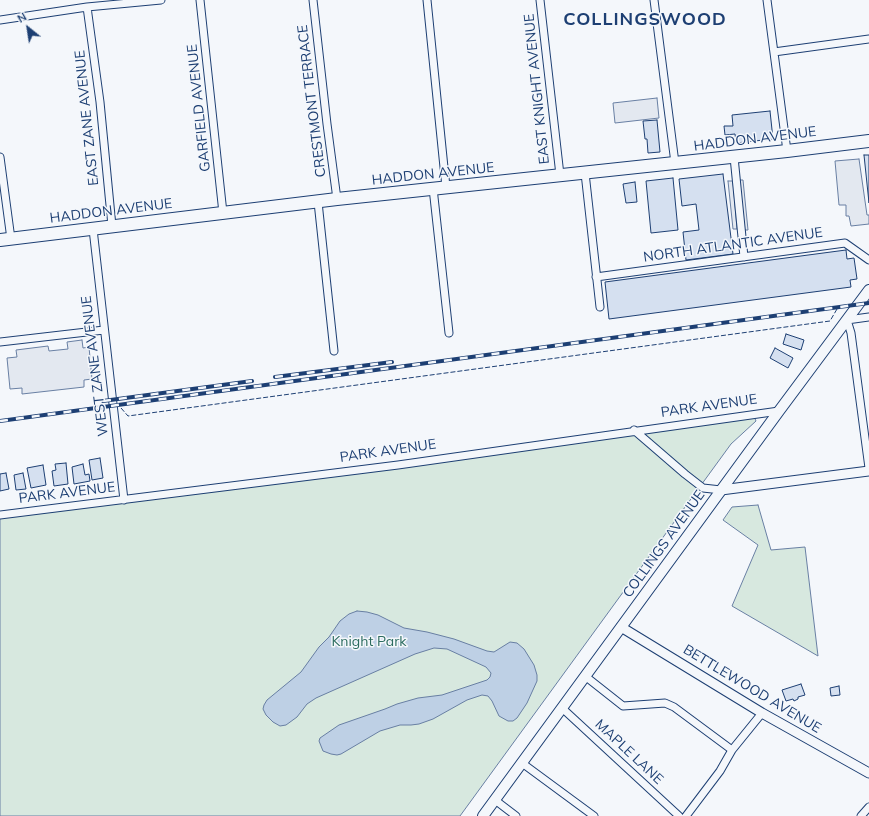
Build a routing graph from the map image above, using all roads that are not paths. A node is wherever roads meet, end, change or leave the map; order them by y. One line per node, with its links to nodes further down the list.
1 (161, 0): 8 (street)
2 (200, 0): 23 (street, GARFIELD AVENUE)
3 (313, 0): 21 (street, CRESTMONT TERRACE)
4 (427, 0): 19 (street)
5 (540, 0): 18 (street, EAST KNIGHT AVENUE)
6 (654, 0): 16 (street)
7 (767, 0): 11 (street)
8 (87, 7): 9 (street); 24 (street, EAST ZANE AVENUE)
9 (0, 20)
10 (869, 38): 11 (street)
11 (774, 52): 13 (street)
12 (869, 141): 13 (main road, HADDON AVENUE)
13 (787, 152): 15 (main road, HADDON AVENUE)
14 (0, 157): 26 (street)
15 (734, 157): 16 (main road, HADDON AVENUE); 27 (street)
16 (675, 163): 17 (main road, HADDON AVENUE)
17 (585, 173): 18 (main road, HADDON AVENUE); 29 (street)
18 (560, 175): 19 (main road, HADDON AVENUE)
19 (446, 187): 20 (main road, HADDON AVENUE)
20 (434, 188): 21 (main road, HADDON AVENUE); 35 (street)
21 (337, 199): 22 (main road, HADDON AVENUE)
22 (318, 202): 23 (main road, HADDON AVENUE); 37 (street)
23 (222, 213): 24 (main road, HADDON AVENUE)
24 (112, 226): 25 (main road, HADDON AVENUE)
25 (93, 228): 26 (main road, HADDON AVENUE); 34 (street, WEST ZANE AVENUE)
26 (5, 239)
27 (744, 257): 28 (street, NORTH ATLANTIC AVENUE); 29 (street, NORTH ATLANTIC AVENUE)
28 (869, 260)
29 (596, 276): 31 (street)
30 (869, 290): 33 (main road, COLLINGS AVENUE)
31 (600, 307)
32 (869, 317): 33 (street)
33 (847, 320): 38 (main road, COLLINGS AVENUE); 40 (street)
34 (104, 330): 36 (street); 42 (street, WEST ZANE AVENUE)
35 (449, 333)
36 (0, 342)
37 (334, 351)
38 (779, 410): 39 (street, PARK AVENUE); 41 (main road, COLLINGS AVENUE)
39 (634, 430): 41 (street); 42 (street, PARK AVENUE)
40 (869, 470): 41 (street)
41 (721, 490): 44 (main road, COLLINGS AVENUE)
42 (124, 500): 43 (street, PARK AVENUE)
43 (0, 515)
44 (621, 627): 45 (main road, COLLINGS AVENUE); 47 (street, BETTLEWOOD AVENUE)
45 (585, 676): 46 (main road, COLLINGS AVENUE); 48 (street)
46 (562, 708): 49 (main road, COLLINGS AVENUE); 56 (street, MAPLE LANE)
47 (762, 713): 48 (street); 50 (street, BETTLEWOOD AVENUE)
48 (732, 750): 57 (street)
49 (522, 763): 51 (main road, COLLINGS AVENUE); 55 (street)
50 (869, 773)
51 (495, 800): 53 (main road, COLLINGS AVENUE); 54 (street)
52 (869, 807): 58 (street)
53 (483, 816)
54 (516, 816)
55 (594, 816)
56 (679, 816)
57 (686, 816)
58 (861, 816)

